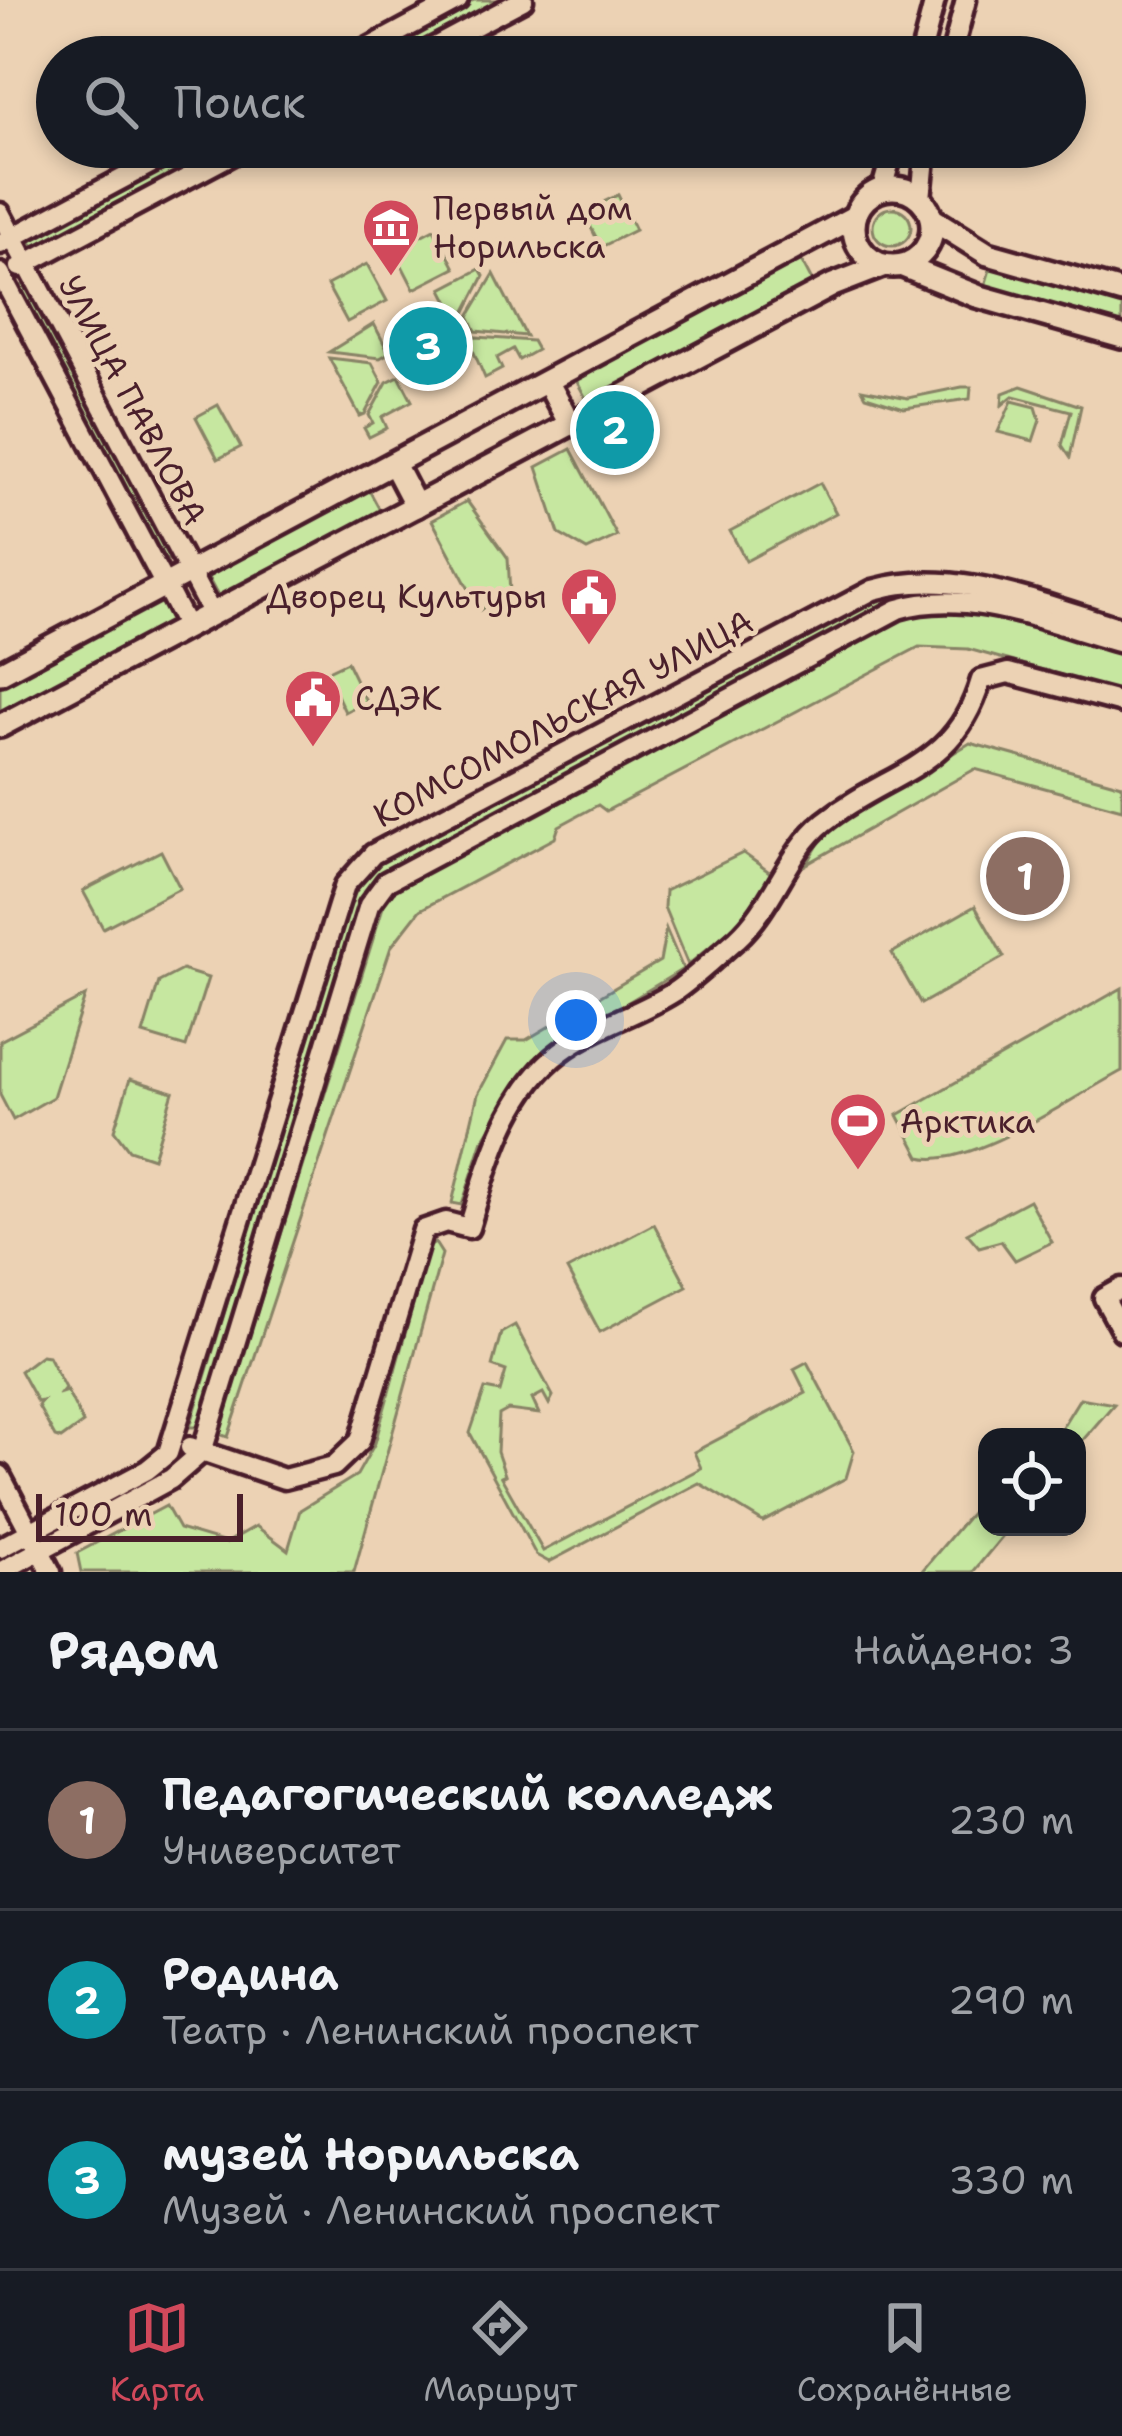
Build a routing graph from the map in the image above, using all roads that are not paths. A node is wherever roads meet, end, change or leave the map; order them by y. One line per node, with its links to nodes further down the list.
1 (458, 0): 5 (street)
2 (523, 0): 6 (street)
3 (935, 0): 7 (street)
4 (967, 0): 8 (street)
5 (391, 36)
6 (455, 36)
7 (926, 36)
8 (957, 36)
9 (143, 168): 17 (street)
10 (206, 168): 18 (street)
11 (888, 168): 13 (street)
12 (926, 168): 14 (street)
13 (882, 189): 14 (main road); 16 (main road)
14 (926, 209): 19 (main road); 21 (main road)
15 (0, 214): 17 (street, УЛИЦА ПАВЛОВА)
16 (854, 217): 19 (main road); 23 (main road)
17 (6, 241): 18 (street, УЛИЦА ПАВЛОВА)
18 (26, 263): 20 (street); 27 (street, УЛИЦА ПАВЛОВА)
19 (893, 266): 22 (main road); 24 (main road)
20 (1, 276): 28 (street, УЛИЦА ПАВЛОВА)
21 (1122, 292)
22 (1122, 337)
23 (548, 383): 24 (main road); 25 (main road)
24 (570, 424): 26 (main road)
25 (394, 464): 26 (main road); 27 (main road)
26 (416, 506): 29 (main road)
27 (190, 572): 28 (main road); 29 (street, УЛИЦА ПАВЛОВА)
28 (166, 586): 30 (street, УЛИЦА ПАВЛОВА); 34 (main road)
29 (212, 614): 30 (main road)
30 (188, 627): 36 (main road)
31 (1122, 628): 32 (street, КОМСОМОЛЬСКАЯ УЛИЦА)
32 (1099, 629): 33 (street, КОМСОМОЛЬСКАЯ УЛИЦА); 39 (street, КОМСОМОЛЬСКАЯ УЛИЦА); 40 (street, КОМСОМОЛЬСКАЯ УЛИЦА)
33 (1122, 643)
34 (0, 674)
35 (1122, 703): 40 (street)
36 (0, 727)
37 (1122, 1288): 38 (street)
38 (1122, 1331)
39 (174, 1442): 40 (street); 42 (street)
40 (202, 1452): 44 (street)
41 (0, 1475): 42 (street)
42 (30, 1532): 43 (street); 44 (street)
43 (2, 1541): 45 (street)
44 (40, 1551): 45 (street); 46 (street)
45 (13, 1569)
46 (51, 1572)

